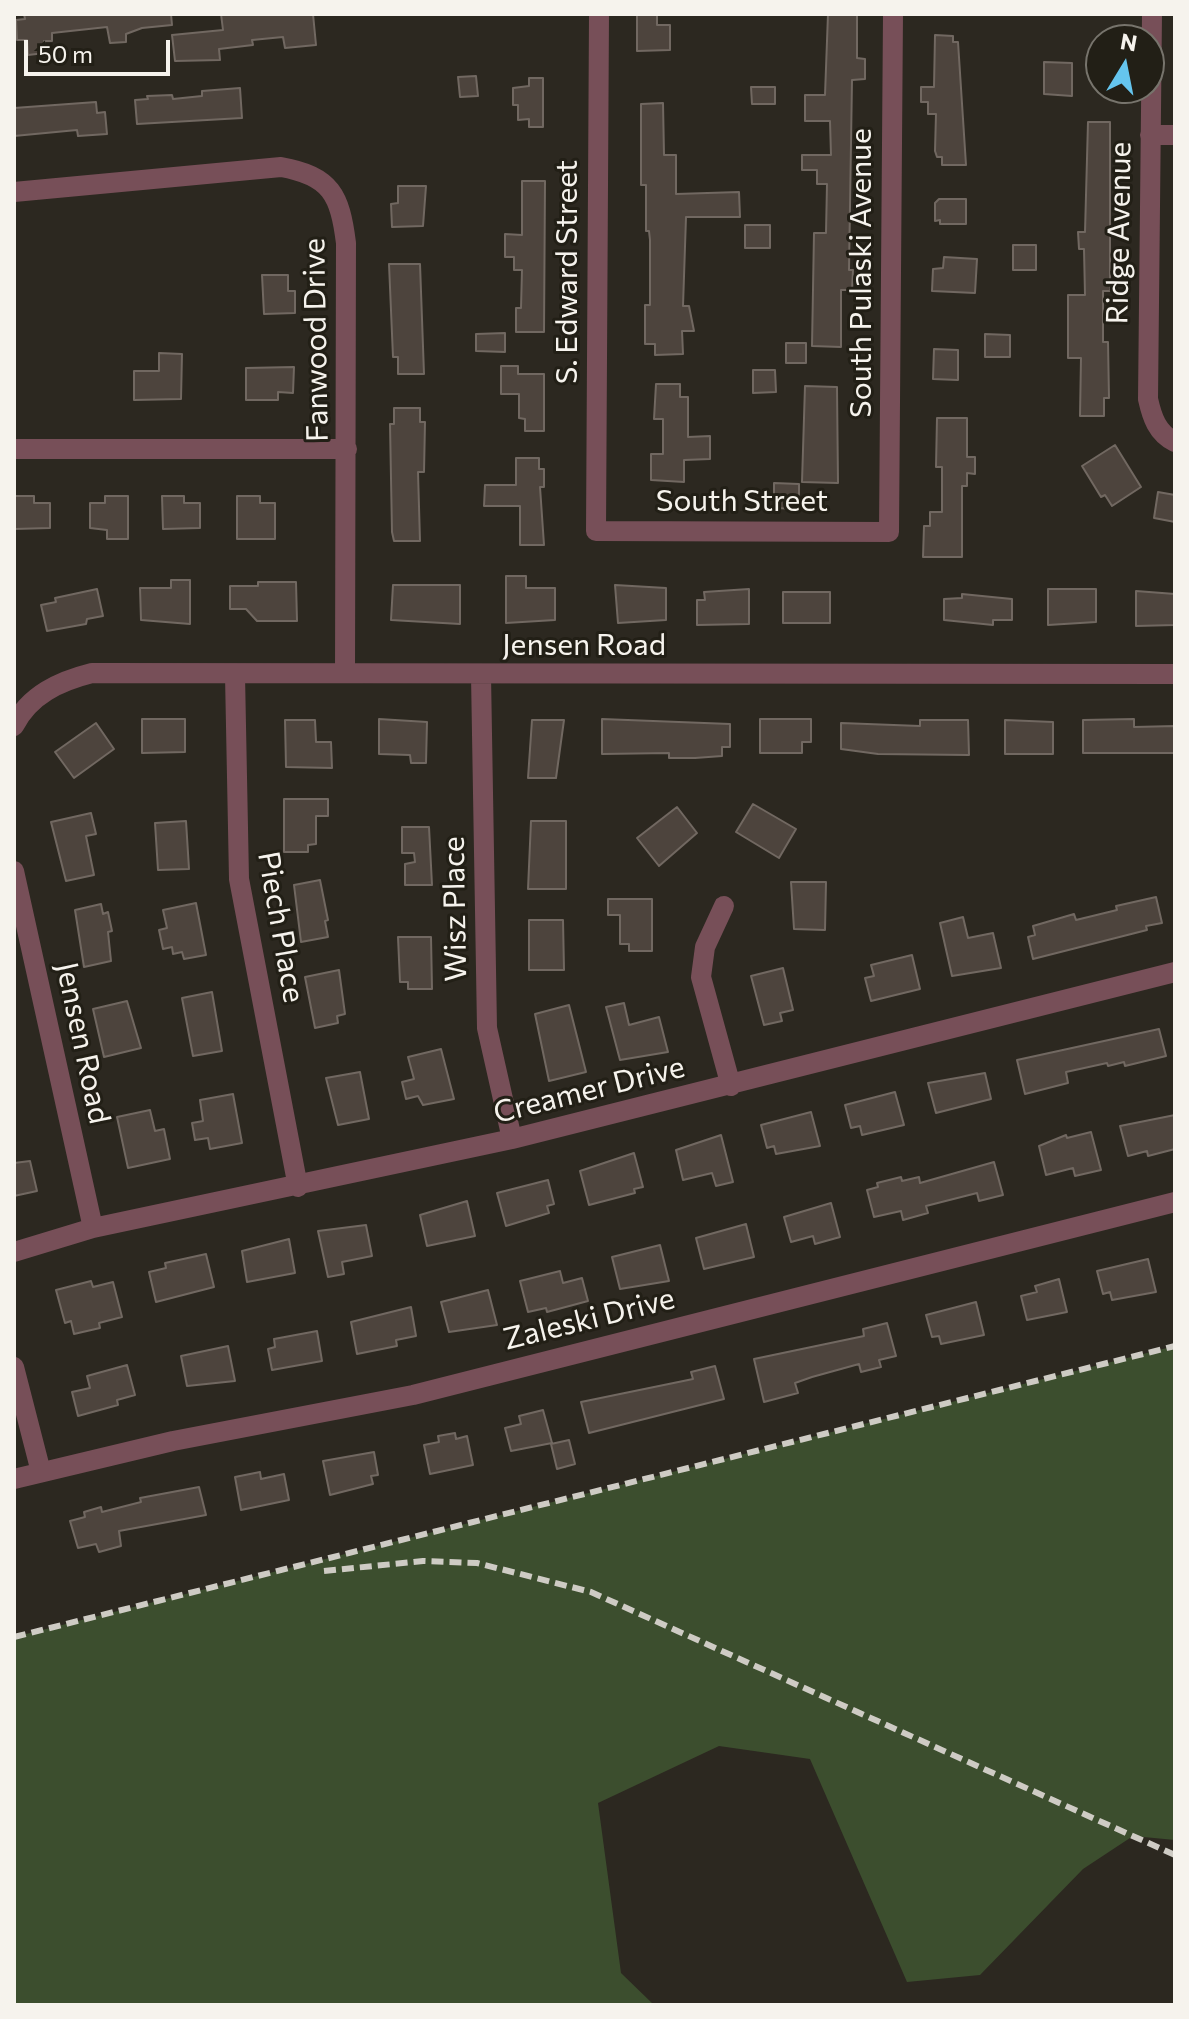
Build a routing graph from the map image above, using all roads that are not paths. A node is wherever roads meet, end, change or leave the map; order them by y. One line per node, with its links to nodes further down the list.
1 (599, 14): 10 (street, S. Edward Street)
2 (893, 14): 11 (street, South Pulaski Avenue)
3 (1152, 14): 4 (street, Ridge Avenue)
4 (1150, 135): 5 (street); 7 (street, Ridge Avenue)
5 (1175, 135)
6 (14, 192): 9 (street, Fanwood Drive)
7 (1175, 442)
8 (14, 449): 9 (street)
9 (347, 449): 12 (street, Fanwood Drive)
10 (596, 531): 11 (street, South Street)
11 (889, 532)
12 (345, 673): 14 (street, Jensen Road); 15 (street, Jensen Road)
13 (1175, 674): 15 (street, Jensen Road)
14 (235, 675): 16 (street, Jensen Road); 22 (street, Piech Place)
15 (481, 675): 21 (street, Wisz Place)
16 (14, 726)
17 (14, 871): 24 (street, Jensen Road)
18 (724, 906): 20 (street)
19 (1175, 972): 20 (street, Creamer Drive)
20 (731, 1086): 21 (street, Creamer Drive)
21 (512, 1139): 22 (street, Creamer Drive)
22 (298, 1187): 24 (street, Creamer Drive)
23 (1175, 1202): 27 (street, Zaleski Drive)
24 (93, 1228): 25 (street, Creamer Drive)
25 (14, 1252)
26 (14, 1367): 27 (street)
27 (41, 1472): 28 (street, Zaleski Drive)
28 (14, 1479)

